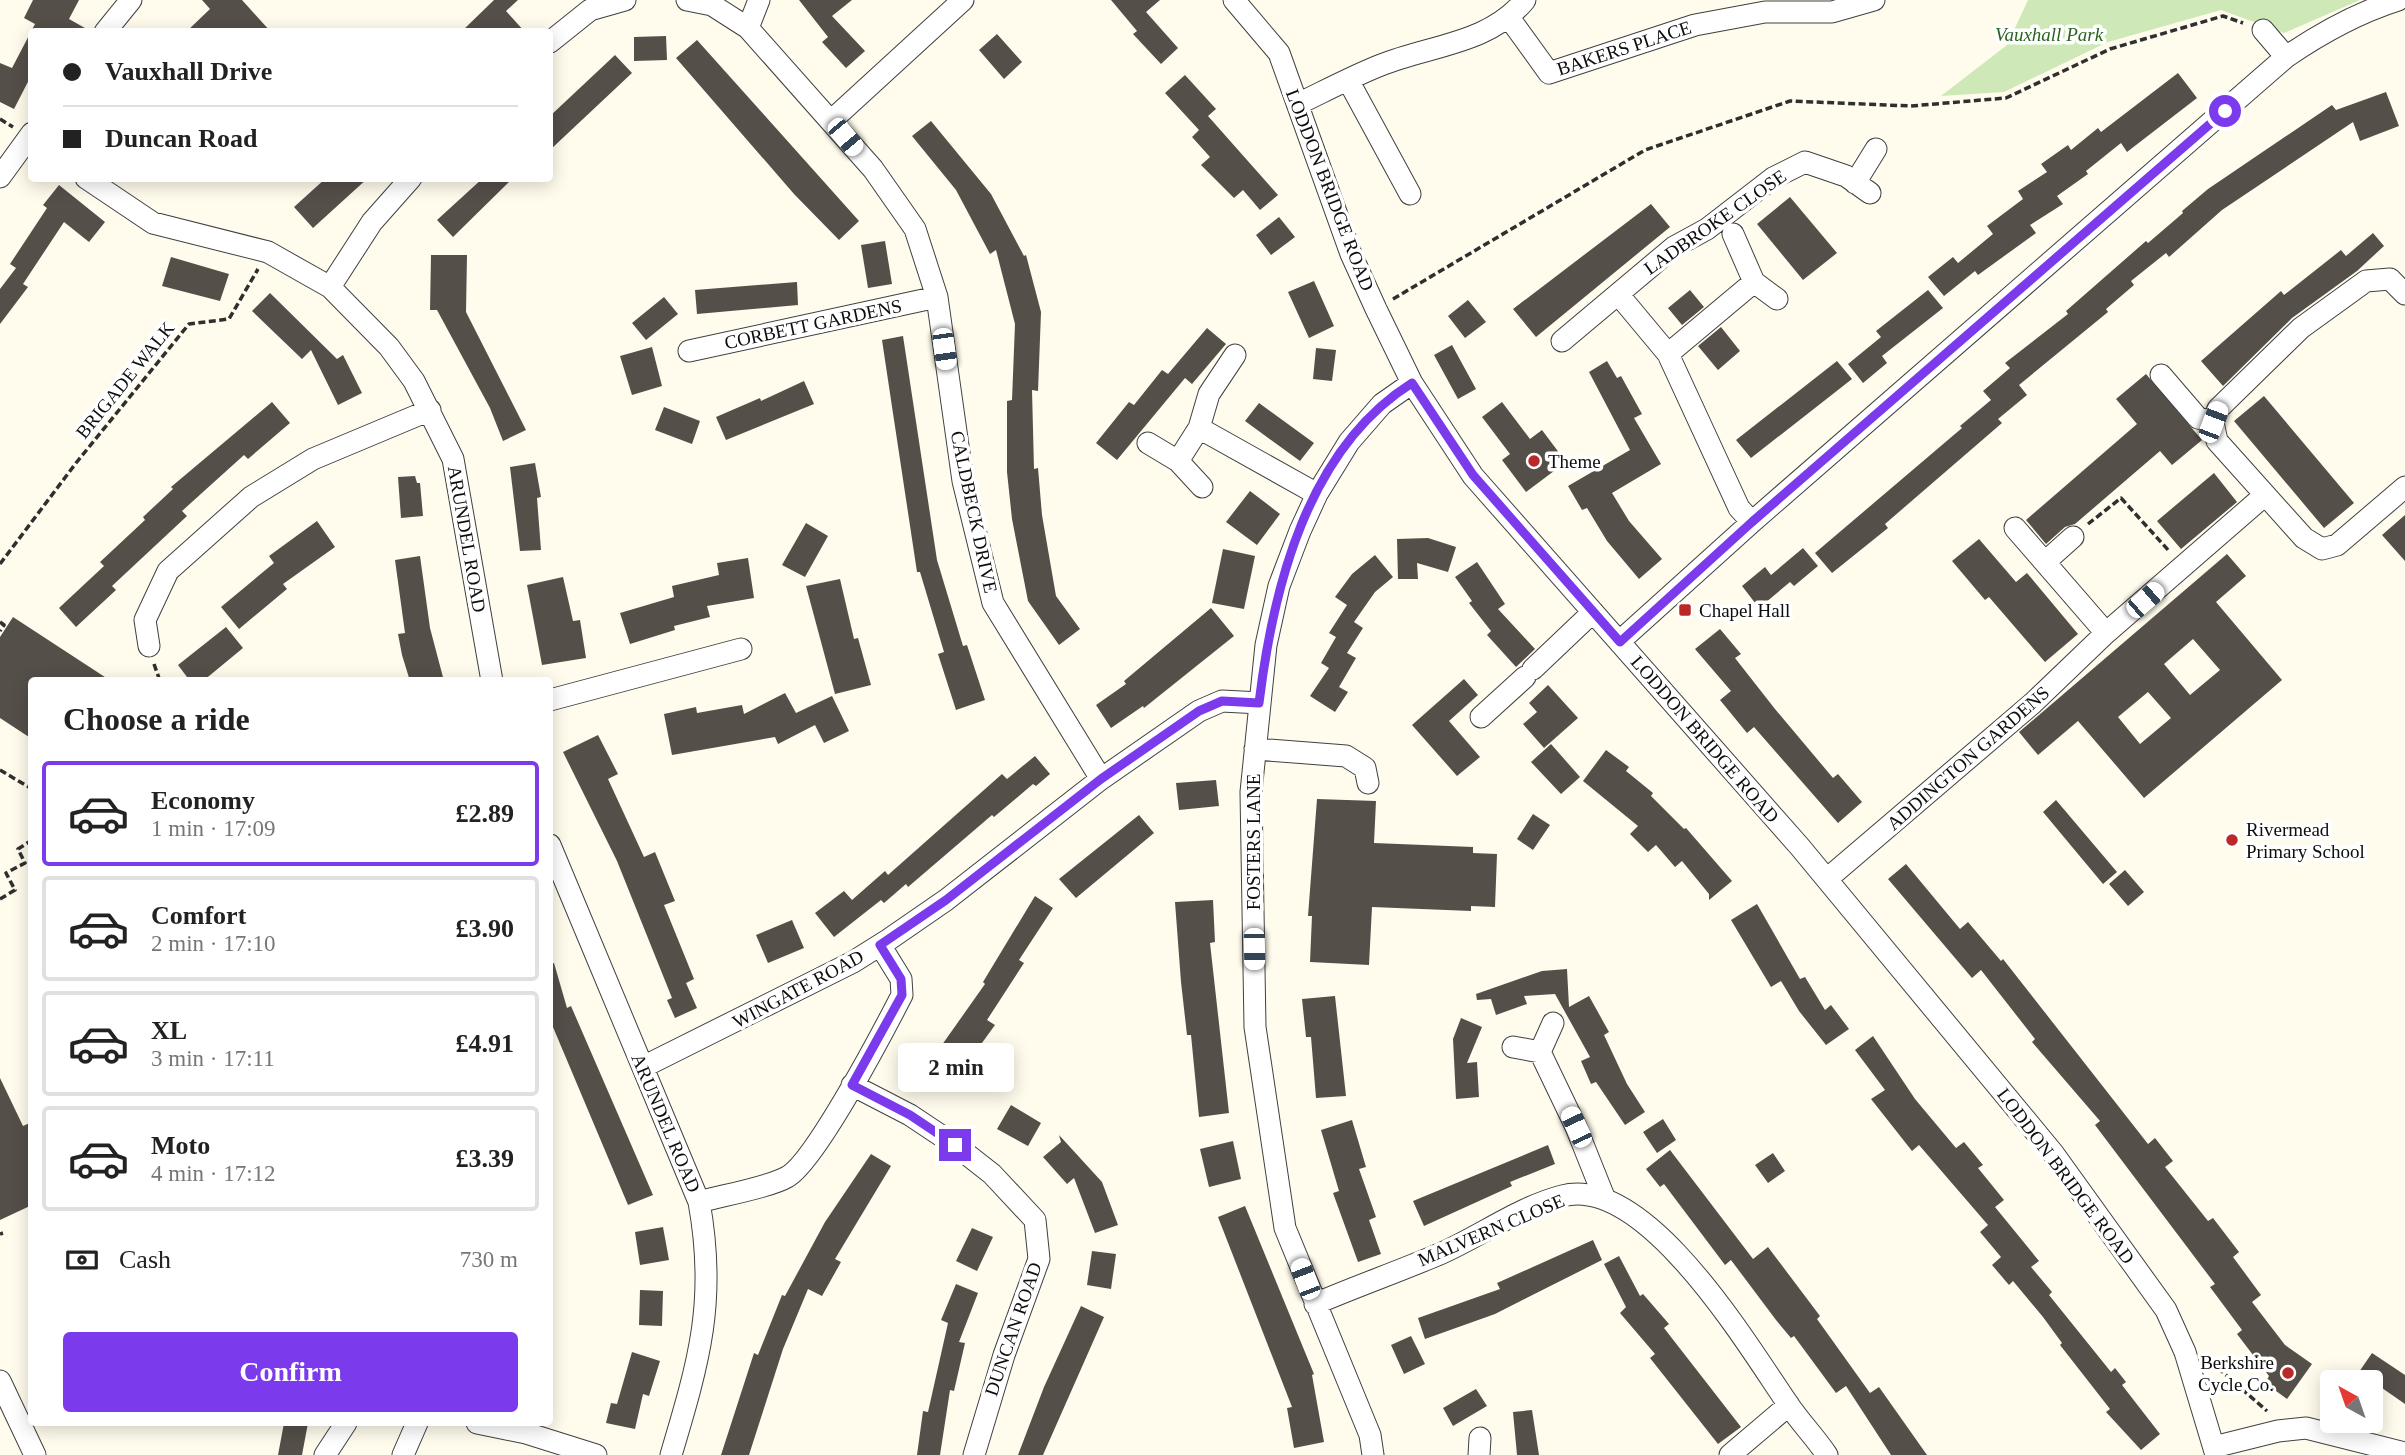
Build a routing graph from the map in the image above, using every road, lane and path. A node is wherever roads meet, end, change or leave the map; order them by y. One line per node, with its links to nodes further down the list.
1 (131, 0): 13 (street)
2 (625, 0): 10 (street)
3 (687, 0): 14 (street, CALDBECK DRIVE)
4 (759, 0): 14 (street)
5 (963, 0): 20 (street)
6 (1234, 0): 19 (street, LODDON BRIDGE ROAD)
7 (1525, 0): 12 (street)
8 (1874, 0): 11 (street, BAKERS PLACE)
9 (2398, 0): 17 (street)
10 (589, 5): 16 (street)
11 (1763, 6): 12 (street, BAKERS PLACE)
12 (1510, 19): 18 (street)
13 (108, 28)
14 (748, 28): 20 (street, CALDBECK DRIVE)
15 (2263, 30): 17 (street); 35 (path)
16 (553, 39)
17 (2286, 57): 51 (street)
18 (1348, 80): 19 (street); 26 (street)
19 (1298, 104): 35 (street, LODDON BRIDGE ROAD)
20 (832, 120): 33 (street, CALDBECK DRIVE)
21 (28, 140): 23 (street)
22 (1876, 149): 31 (street, LADBROKE CLOSE)
23 (0, 177)
24 (92, 182): 28 (street, ARUNDEL ROAD)
25 (407, 182): 30 (street)
26 (1410, 194)
27 (1733, 234): 29 (street, LADBROKE CLOSE)
28 (268, 252): 30 (street, ARUNDEL ROAD); 55 (path, BRIGADE WALK)
29 (1754, 282): 34 (street, LADBROKE CLOSE); 38 (street)
30 (330, 287): 42 (street, ARUNDEL ROAD)
31 (1618, 294): 36 (street, LADBROKE CLOSE); 38 (street)
32 (2405, 294): 43 (street)
33 (937, 297): 37 (street, CORBETT GARDENS); 70 (street, CALDBECK DRIVE)
34 (1777, 299)
35 (1376, 309): 41 (street, LODDON BRIDGE ROAD)
36 (1562, 341)
37 (690, 351)
38 (1668, 354): 51 (street)
39 (1235, 355): 44 (street)
40 (2161, 375): 43 (street)
41 (1412, 383): 49 (street, FOSTERS LANE); 57 (street, LODDON BRIDGE ROAD)
42 (430, 410): 62 (street); 64 (street, ARUNDEL ROAD)
43 (2213, 422): 50 (street)
44 (1199, 428): 46 (street); 49 (street)
45 (1148, 443): 46 (street)
46 (1178, 461): 47 (street)
47 (1202, 487)
48 (2405, 487): 50 (street)
49 (1317, 494): 66 (street, FOSTERS LANE)
50 (2266, 495): 56 (street, ADDINGTON GARDENS)
51 (1752, 522): 61 (street)
52 (2015, 528): 54 (street)
53 (2073, 537): 54 (street); 56 (path)
54 (2045, 562): 60 (street)
55 (0, 564)
56 (2183, 566): 60 (street, ADDINGTON GARDENS)
57 (1593, 612): 61 (street, LODDON BRIDGE ROAD); 67 (street)
58 (0, 622): 59 (path)
59 (0, 631)
60 (2106, 634): 75 (street, ADDINGTON GARDENS)
61 (1620, 642): 75 (street, LODDON BRIDGE ROAD)
62 (149, 646)
63 (741, 649): 65 (street)
64 (491, 677)
65 (553, 699)
66 (1259, 703): 68 (street, FOSTERS LANE); 70 (street, WINGATE ROAD)
67 (1481, 717)
68 (1255, 749): 71 (street); 85 (street, FOSTERS LANE)
69 (0, 770): 72 (path)
70 (1101, 779): 77 (street, WINGATE ROAD)
71 (1368, 783)
72 (28, 787)
73 (28, 843): 76 (path)
74 (553, 852): 81 (street, ARUNDEL ROAD)
75 (1827, 879): 86 (street, LODDON BRIDGE ROAD)
76 (0, 899)
77 (880, 945): 81 (street, WINGATE ROAD); 82 (street)
78 (1553, 1023): 80 (street)
79 (1513, 1047): 80 (street)
80 (1540, 1052): 83 (street)
81 (643, 1067): 84 (street, ARUNDEL ROAD)
82 (852, 1085): 84 (street); 100 (street, DUNCAN ROAD)
83 (1604, 1197): 85 (street, MALVERN CLOSE); 88 (street)
84 (699, 1202): 99 (street, ARUNDEL ROAD)
85 (1315, 1304): 101 (street, FOSTERS LANE)
86 (2185, 1352): 92 (path); 93 (street, LODDON BRIDGE ROAD)
87 (0, 1381): 95 (street)
88 (1789, 1405): 102 (street); 103 (street)
89 (344, 1426): 96 (street)
90 (416, 1426): 97 (street)
91 (492, 1426): 98 (street)
92 (2277, 1431): 93 (street); 94 (street)
93 (2215, 1451)
94 (2405, 1453)
95 (36, 1455)
96 (325, 1455)
97 (403, 1455)
98 (596, 1455)
99 (671, 1455)
100 (974, 1455)
101 (1373, 1455)
102 (1730, 1455)
103 (1827, 1455)

